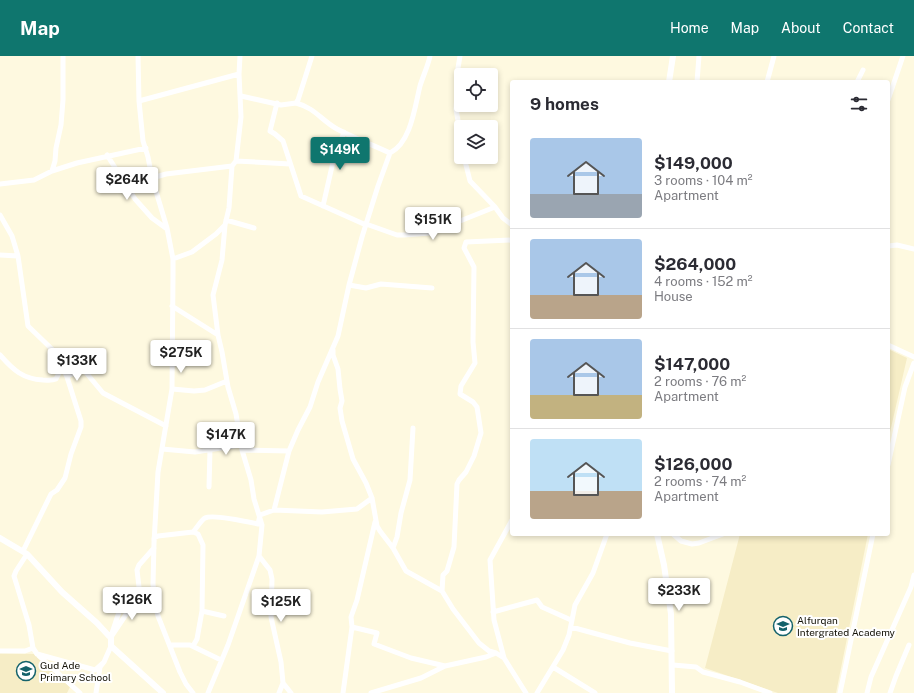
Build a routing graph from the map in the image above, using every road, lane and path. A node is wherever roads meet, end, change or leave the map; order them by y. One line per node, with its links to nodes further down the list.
1 (63, 56): 31 (street)
2 (138, 56): 19 (street)
3 (240, 56): 12 (street)
4 (312, 56): 21 (street)
5 (430, 56): 25 (street)
6 (460, 56): 22 (street)
7 (673, 56): 13 (street)
8 (699, 56): 14 (street)
9 (774, 56): 15 (street)
10 (903, 56): 17 (street)
11 (863, 70): 16 (street)
12 (239, 74): 18 (street); 19 (street)
13 (669, 80)
14 (697, 80)
15 (768, 80)
16 (858, 80)
17 (890, 94)
18 (241, 96): 20 (street); 27 (street)
19 (139, 101): 24 (street)
20 (277, 103): 21 (street); 28 (street)
21 (296, 103): 23 (street)
22 (458, 120)
23 (344, 132): 25 (street); 34 (street)
24 (146, 148): 26 (street); 32 (street)
25 (390, 153): 39 (street)
26 (107, 155): 31 (street); 41 (street)
27 (236, 161): 28 (street); 30 (street)
28 (290, 164): 34 (street)
29 (466, 164): 35 (street)
30 (232, 166): 32 (street); 37 (street)
31 (52, 171): 33 (street)
32 (152, 178): 41 (street)
33 (0, 184)
34 (323, 206): 39 (street)
35 (495, 207): 38 (street); 39 (street)
36 (0, 214): 46 (street)
37 (226, 222): 40 (street); 47 (street); 51 (street)
38 (510, 223)
39 (366, 224): 48 (street)
40 (254, 228)
41 (167, 229): 47 (street)
42 (510, 240): 86 (street)
43 (890, 246): 44 (street)
44 (914, 249)
45 (0, 255): 46 (street)
46 (18, 256): 57 (street)
47 (173, 259): 50 (street)
48 (349, 285): 49 (street); 52 (street)
49 (432, 288)
50 (172, 306): 51 (street); 60 (street)
51 (218, 335): 59 (street)
52 (334, 346): 66 (street); 69 (street)
53 (890, 346): 55 (street)
54 (0, 355): 57 (street)
55 (914, 357)
56 (914, 363): 67 (street)
57 (62, 367): 58 (street)
58 (67, 377): 61 (street); 83 (street)
59 (227, 381): 60 (street); 63 (street)
60 (172, 389): 61 (street)
61 (166, 426): 64 (street)
62 (413, 428): 82 (street)
63 (241, 448): 65 (street); 66 (street); 71 (street)
64 (162, 449): 65 (street); 81 (street)
65 (210, 450): 68 (street)
66 (289, 451): 70 (street)
67 (890, 456)
68 (209, 487)
69 (372, 498): 70 (street); 72 (street)
70 (274, 510): 71 (street)
71 (260, 515): 74 (street); 84 (street)
72 (376, 519): 82 (street); 92 (street)
73 (510, 524): 89 (street)
74 (193, 532): 81 (street); 88 (street)
75 (605, 536): 91 (street)
76 (659, 536): 101 (street)
77 (675, 536): 78 (street)
78 (717, 536)
79 (873, 536): 125 (street)
80 (0, 538): 83 (street)
81 (154, 546): 87 (street); 94 (street)
82 (393, 548): 86 (street)
83 (25, 552): 94 (street); 98 (street)
84 (259, 556): 105 (street); 110 (street)
85 (914, 575): 126 (street)
86 (442, 591): 102 (street)
87 (156, 608): 94 (street); 99 (street)
88 (202, 611): 90 (street); 97 (street)
89 (493, 612): 91 (street); 104 (street)
90 (224, 616)
91 (571, 620): 93 (street)
92 (352, 627): 108 (street); 118 (street)
93 (571, 627): 101 (street); 109 (street)
94 (110, 637): 96 (street)
95 (909, 645): 127 (street)
96 (111, 646): 106 (street); 113 (street)
97 (193, 646): 99 (street); 105 (street)
98 (33, 648): 100 (street); 103 (street)
99 (171, 649): 114 (street)
100 (0, 651)
101 (672, 651): 107 (street)
102 (496, 653): 104 (street); 108 (street)
103 (37, 654): 106 (street); 111 (street)
104 (504, 658): 120 (street)
105 (221, 660): 115 (street)
106 (104, 662): 112 (street)
107 (673, 665): 123 (street); 124 (street)
108 (445, 666): 119 (street)
109 (553, 667): 121 (street); 122 (street)
110 (284, 683): 116 (street); 117 (street)
111 (80, 693)
112 (96, 693)
113 (163, 693)
114 (192, 693)
115 (208, 693)
116 (279, 693)
117 (291, 693)
118 (343, 693)
119 (371, 693)
120 (526, 693)
121 (537, 693)
122 (596, 693)
123 (672, 693)
124 (770, 693)
125 (840, 693)
126 (867, 693)
127 (890, 693)

